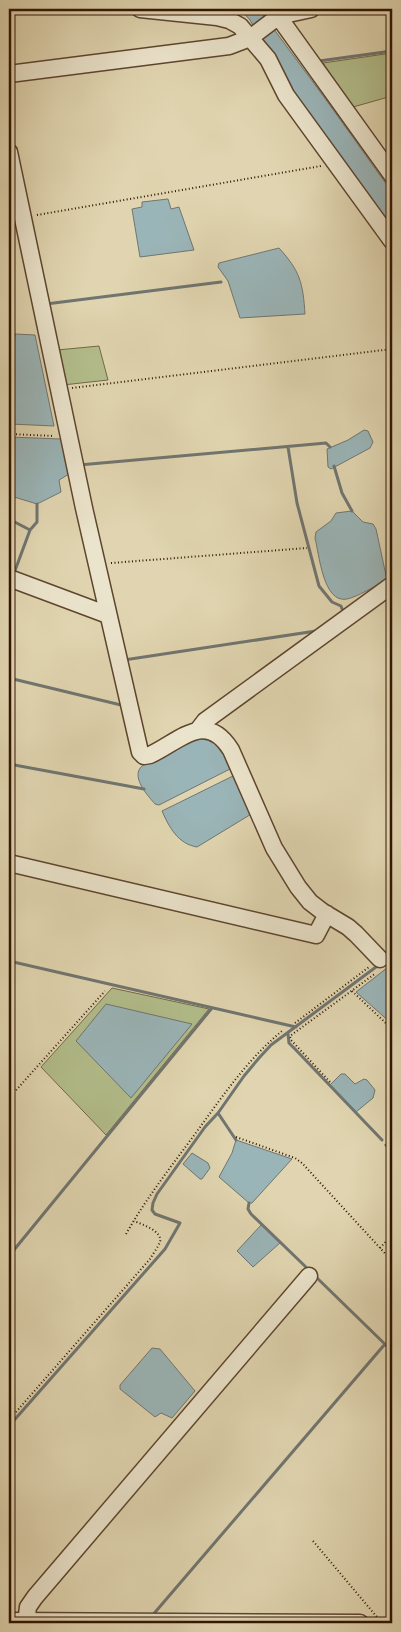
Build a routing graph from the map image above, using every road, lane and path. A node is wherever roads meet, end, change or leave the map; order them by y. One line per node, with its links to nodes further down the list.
1 (140, 9): 4 (street)
2 (310, 9): 3 (street)
3 (275, 15): 4 (street); 8 (street)
4 (252, 37): 5 (street); 7 (street)
5 (9, 74)
6 (9, 152): 9 (street)
7 (336, 163): 9 (path); 10 (street)
8 (392, 175)
9 (23, 218): 12 (street)
10 (392, 241)
11 (392, 349): 12 (path)
12 (59, 390): 14 (street)
13 (9, 434): 14 (path)
14 (69, 436): 16 (street)
15 (307, 548): 16 (path)
16 (96, 564): 19 (street)
17 (9, 578): 19 (street)
18 (392, 585): 20 (street)
19 (108, 615): 20 (street)
20 (198, 730): 22 (street)
21 (10, 866): 22 (street)
22 (326, 914): 23 (street)
23 (379, 965): 25 (path); 26 (path)
24 (105, 991): 30 (path)
25 (352, 991): 27 (path); 29 (path)
26 (295, 1022)
27 (392, 1029)
28 (282, 1031): 32 (path)
29 (330, 1082)
30 (9, 1098)
31 (236, 1137): 35 (path)
32 (134, 1220): 33 (path); 38 (path)
33 (126, 1234)
34 (392, 1235): 35 (path)
35 (379, 1248): 36 (path)
36 (392, 1262)
37 (309, 1276): 43 (street)
38 (9, 1420)
39 (388, 1423): 40 (path)
40 (392, 1427)
41 (313, 1541): 45 (path)
42 (9, 1621): 43 (street)
43 (27, 1622): 44 (street)
44 (360, 1623)
45 (382, 1623)

